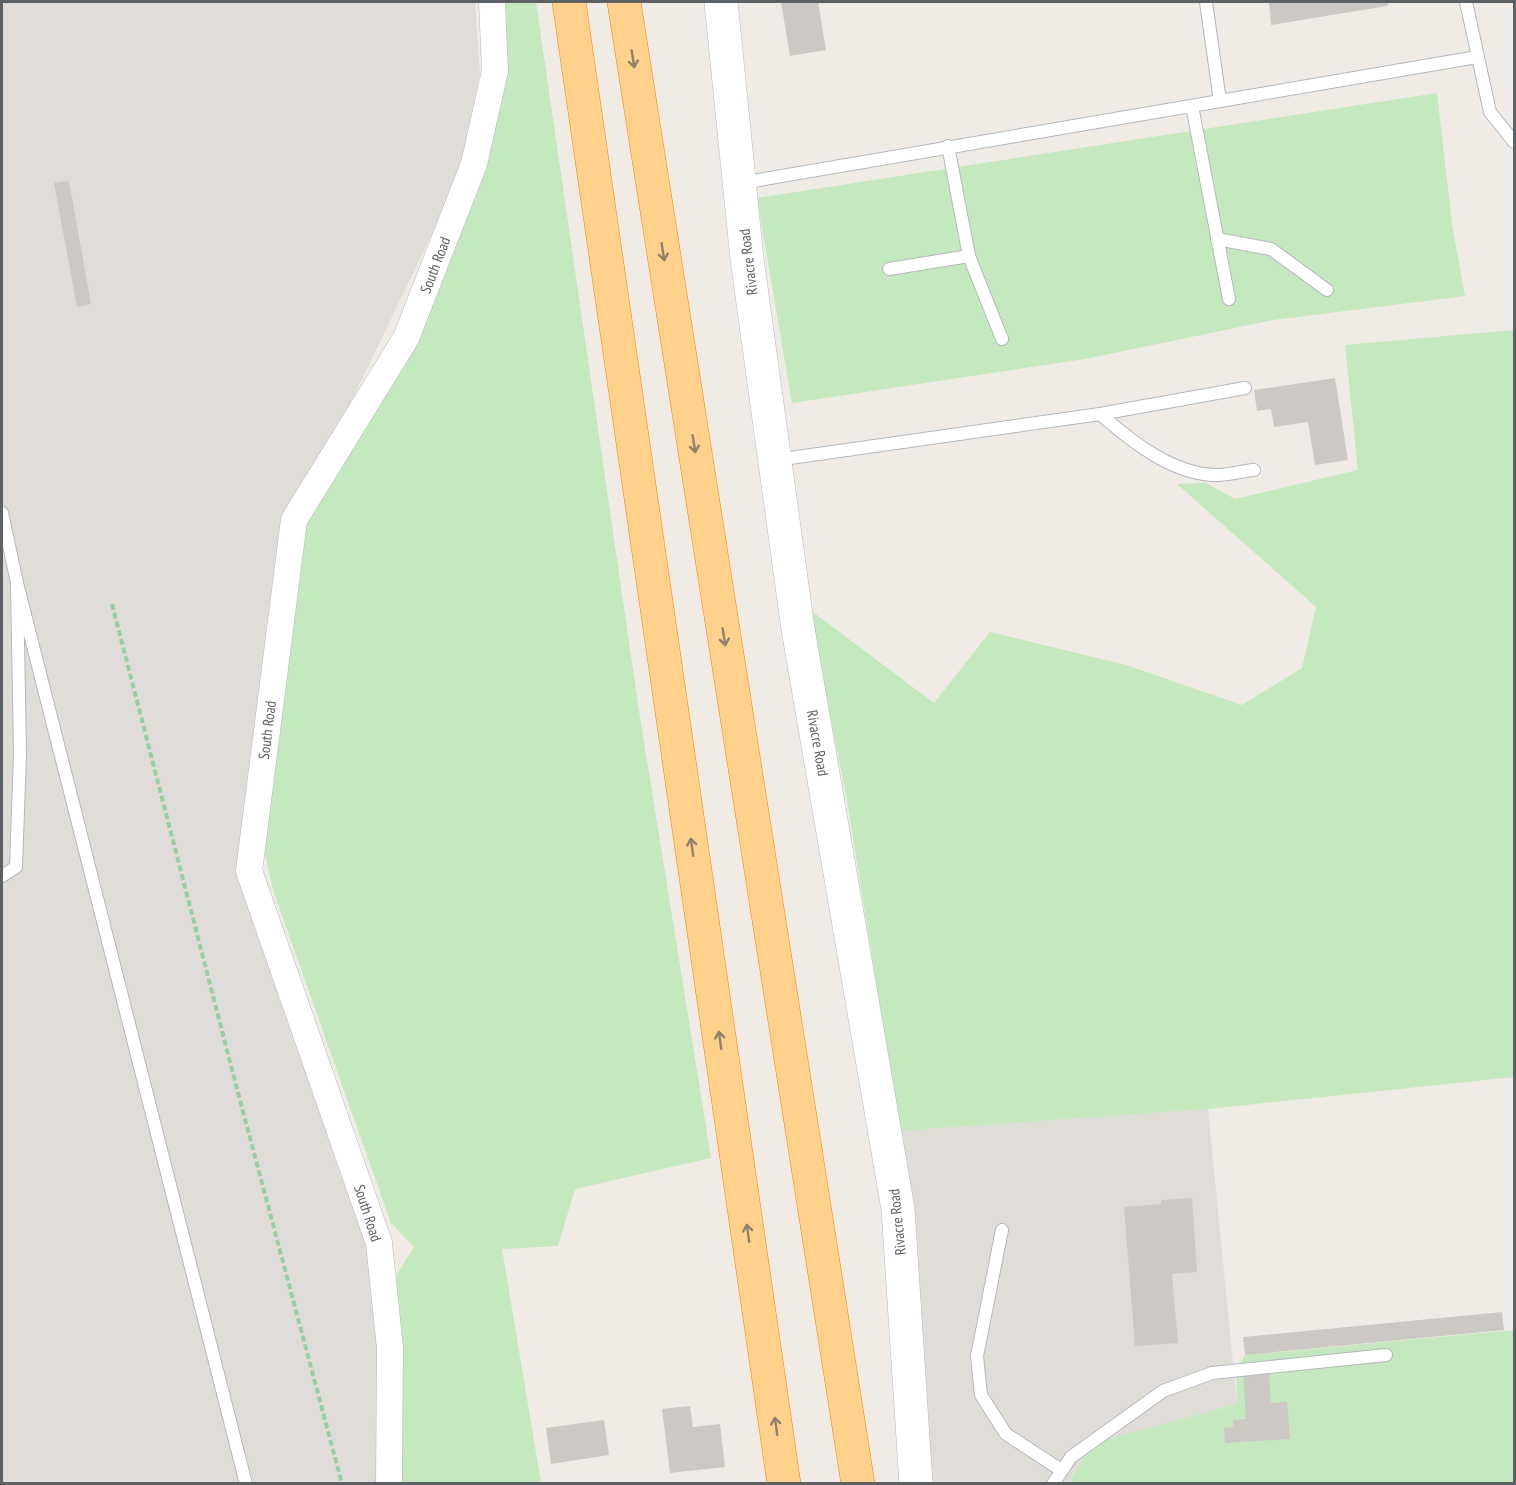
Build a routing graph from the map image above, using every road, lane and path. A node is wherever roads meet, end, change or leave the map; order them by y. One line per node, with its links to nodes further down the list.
1 (492, 2): 32 (street, South Road)
2 (569, 2): 33 (highway, one-way to 2)
3 (624, 2): 34 (highway, one-way to 34)
4 (721, 2): 12 (main road, Rivacre Road)
5 (1206, 2): 8 (lane)
6 (1466, 2): 7 (lane)
7 (1477, 57): 8 (lane); 10 (lane)
8 (1220, 101): 9 (lane)
9 (1192, 106): 11 (lane); 13 (lane)
10 (1515, 142)
11 (948, 146): 12 (lane); 14 (lane)
12 (739, 183): 21 (main road, Rivacre Road)
13 (1217, 239): 16 (lane); 17 (lane)
14 (969, 256): 15 (lane); 18 (lane)
15 (890, 268)
16 (1328, 290)
17 (1229, 299)
18 (1002, 339)
19 (1245, 388): 20 (lane)
20 (1100, 414): 21 (lane); 22 (lane)
21 (775, 460): 35 (main road, Rivacre Road)
22 (1254, 470)
23 (2, 513): 24 (lane)
24 (16, 583): 26 (lane); 30 (lane)
25 (112, 604): 31 (path)
26 (2, 876)
27 (1002, 1230): 29 (lane)
28 (1386, 1355): 29 (lane)
29 (1062, 1470): 36 (lane)
30 (246, 1484)
31 (342, 1484)
32 (389, 1484)
33 (784, 1484)
34 (858, 1484)
35 (916, 1484)
36 (1053, 1484)

